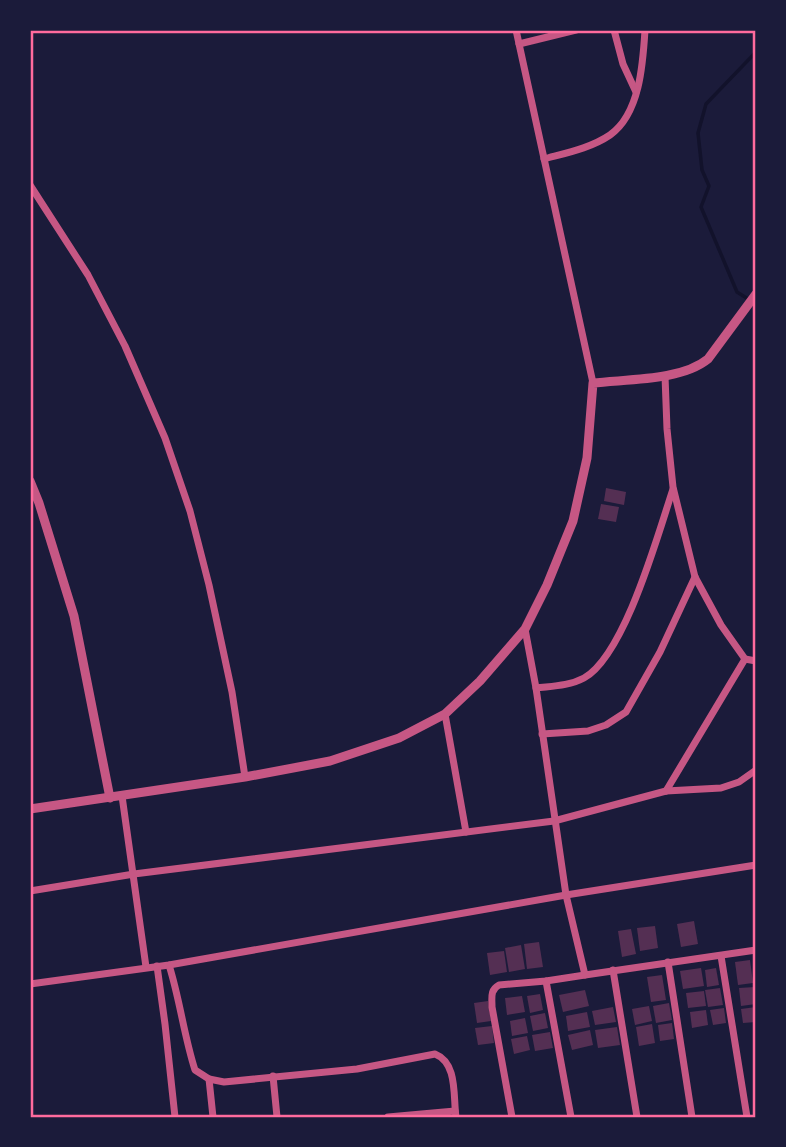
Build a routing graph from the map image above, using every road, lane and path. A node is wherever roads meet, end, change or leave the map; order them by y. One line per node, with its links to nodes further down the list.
1 (516, 30): 5 (street)
2 (576, 30): 5 (street)
3 (614, 30): 6 (street)
4 (645, 30): 6 (street)
5 (519, 44): 7 (street)
6 (636, 92): 7 (street)
7 (544, 159): 11 (street)
8 (30, 185): 22 (street)
9 (756, 294): 10 (street)
10 (665, 376): 11 (street); 13 (street)
11 (593, 383): 15 (street)
12 (30, 481): 25 (street)
13 (673, 487): 14 (street); 18 (street)
14 (695, 577): 16 (street); 20 (street)
15 (525, 629): 18 (street); 19 (street)
16 (745, 659): 17 (street); 23 (street)
17 (756, 661)
18 (536, 688): 20 (street)
19 (444, 714): 22 (street); 28 (street)
20 (542, 734): 27 (street)
21 (756, 770): 23 (street)
22 (245, 777): 24 (street)
23 (666, 791): 27 (street)
24 (122, 796): 25 (street); 30 (street)
25 (110, 798): 26 (street)
26 (30, 809)
27 (554, 821): 28 (street); 32 (street)
28 (466, 832): 30 (street)
29 (756, 865): 32 (street)
30 (134, 874): 31 (street); 38 (street)
31 (30, 891)
32 (566, 895): 36 (street); 40 (street)
33 (756, 950): 34 (street)
34 (721, 956): 35 (street); 54 (street)
35 (668, 962): 39 (street); 53 (street)
36 (169, 965): 37 (street); 44 (street)
37 (157, 966): 38 (street); 46 (street)
38 (146, 967): 42 (street)
39 (613, 970): 40 (street); 52 (street)
40 (585, 975): 41 (street)
41 (546, 981): 50 (street); 51 (street)
42 (30, 984)
43 (273, 1076): 44 (street); 45 (street); 48 (street)
44 (209, 1079): 47 (street)
45 (456, 1114): 49 (street)
46 (175, 1117)
47 (213, 1117)
48 (277, 1117)
49 (388, 1117)
50 (512, 1117)
51 (571, 1117)
52 (637, 1117)
53 (692, 1117)
54 (747, 1117)

